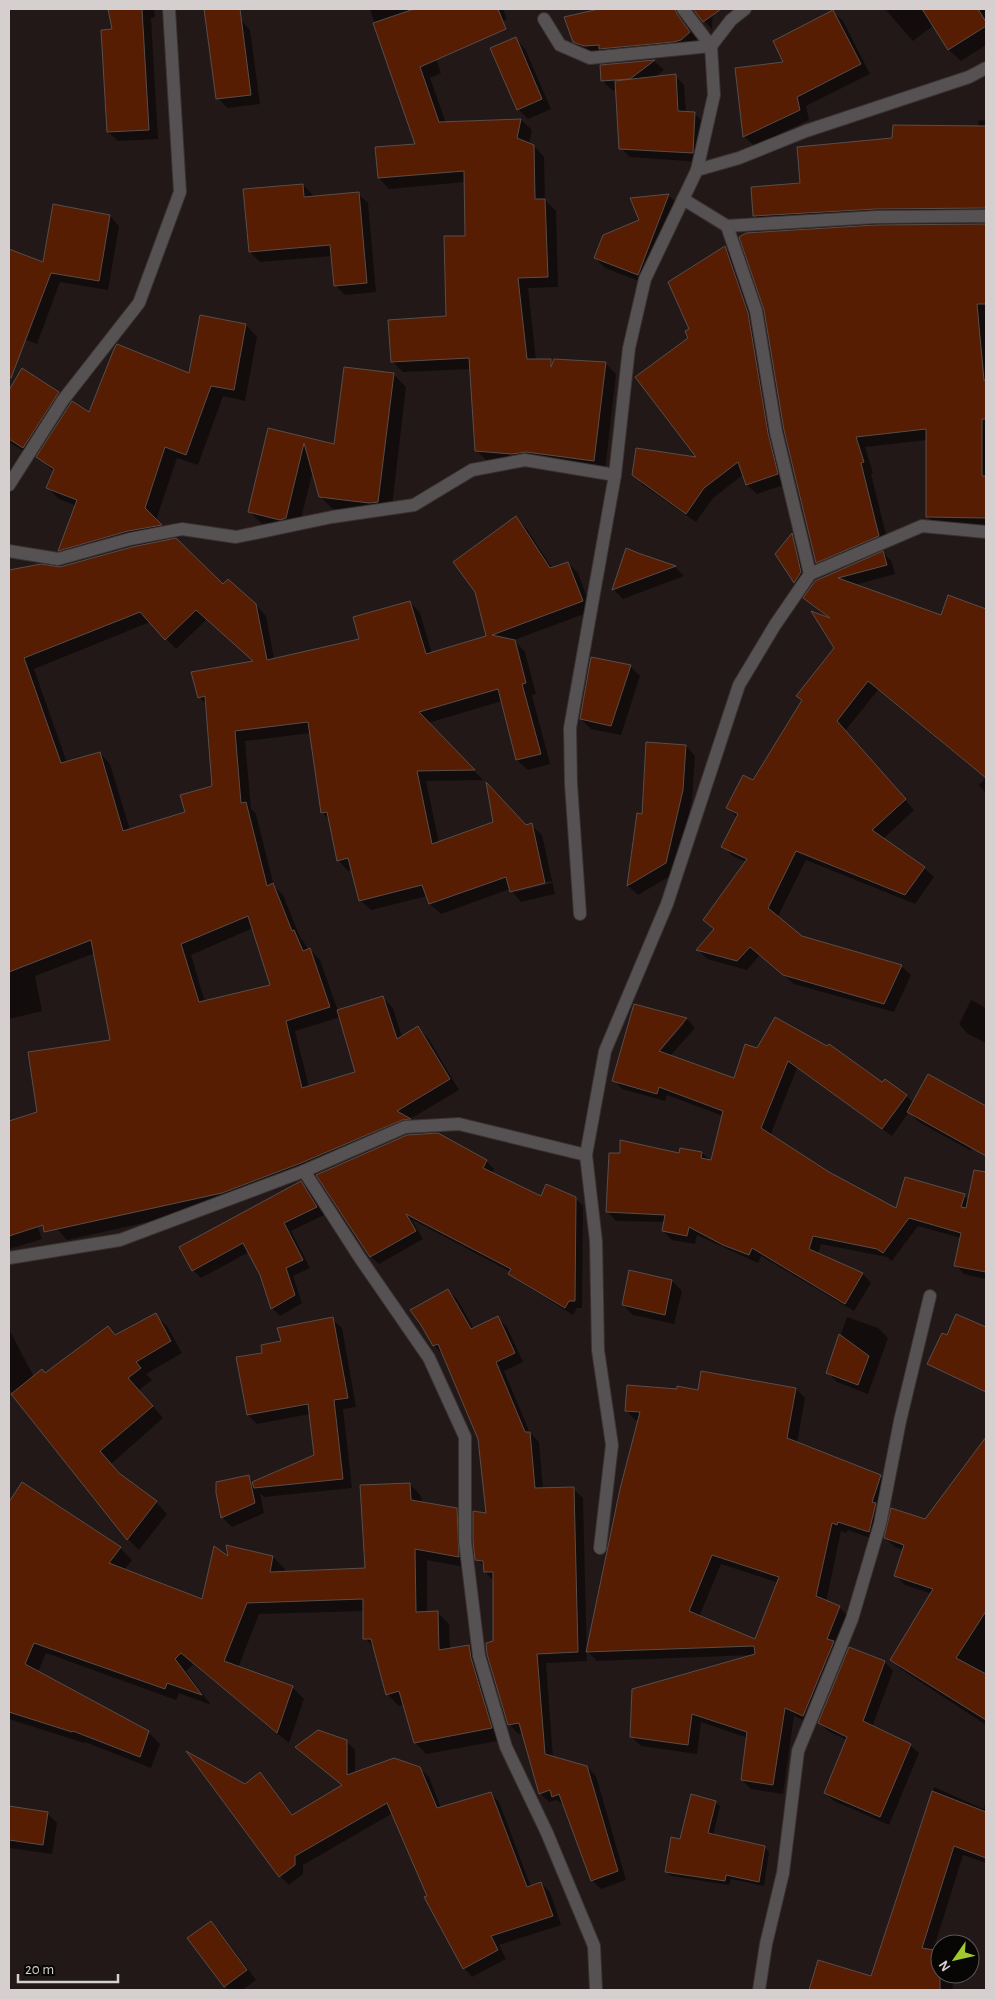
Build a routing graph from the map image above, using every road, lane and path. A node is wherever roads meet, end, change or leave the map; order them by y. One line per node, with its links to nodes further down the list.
1 (170, 9): 12 (street)
2 (683, 9): 5 (street)
3 (746, 9): 5 (street)
4 (544, 19): 5 (street)
5 (711, 46): 7 (street)
6 (986, 68): 7 (street)
7 (697, 170): 8 (street)
8 (683, 199): 10 (street); 11 (street)
9 (986, 216): 10 (street)
10 (727, 226): 15 (street)
11 (615, 474): 14 (street); 16 (street)
12 (9, 485)
13 (986, 532): 15 (street)
14 (9, 551)
15 (810, 574): 17 (street)
16 (580, 914)
17 (586, 1155): 18 (street); 21 (street)
18 (304, 1171): 19 (street); 22 (street)
19 (9, 1258)
20 (930, 1296): 23 (street)
21 (600, 1548)
22 (596, 1990)
23 (759, 1990)

